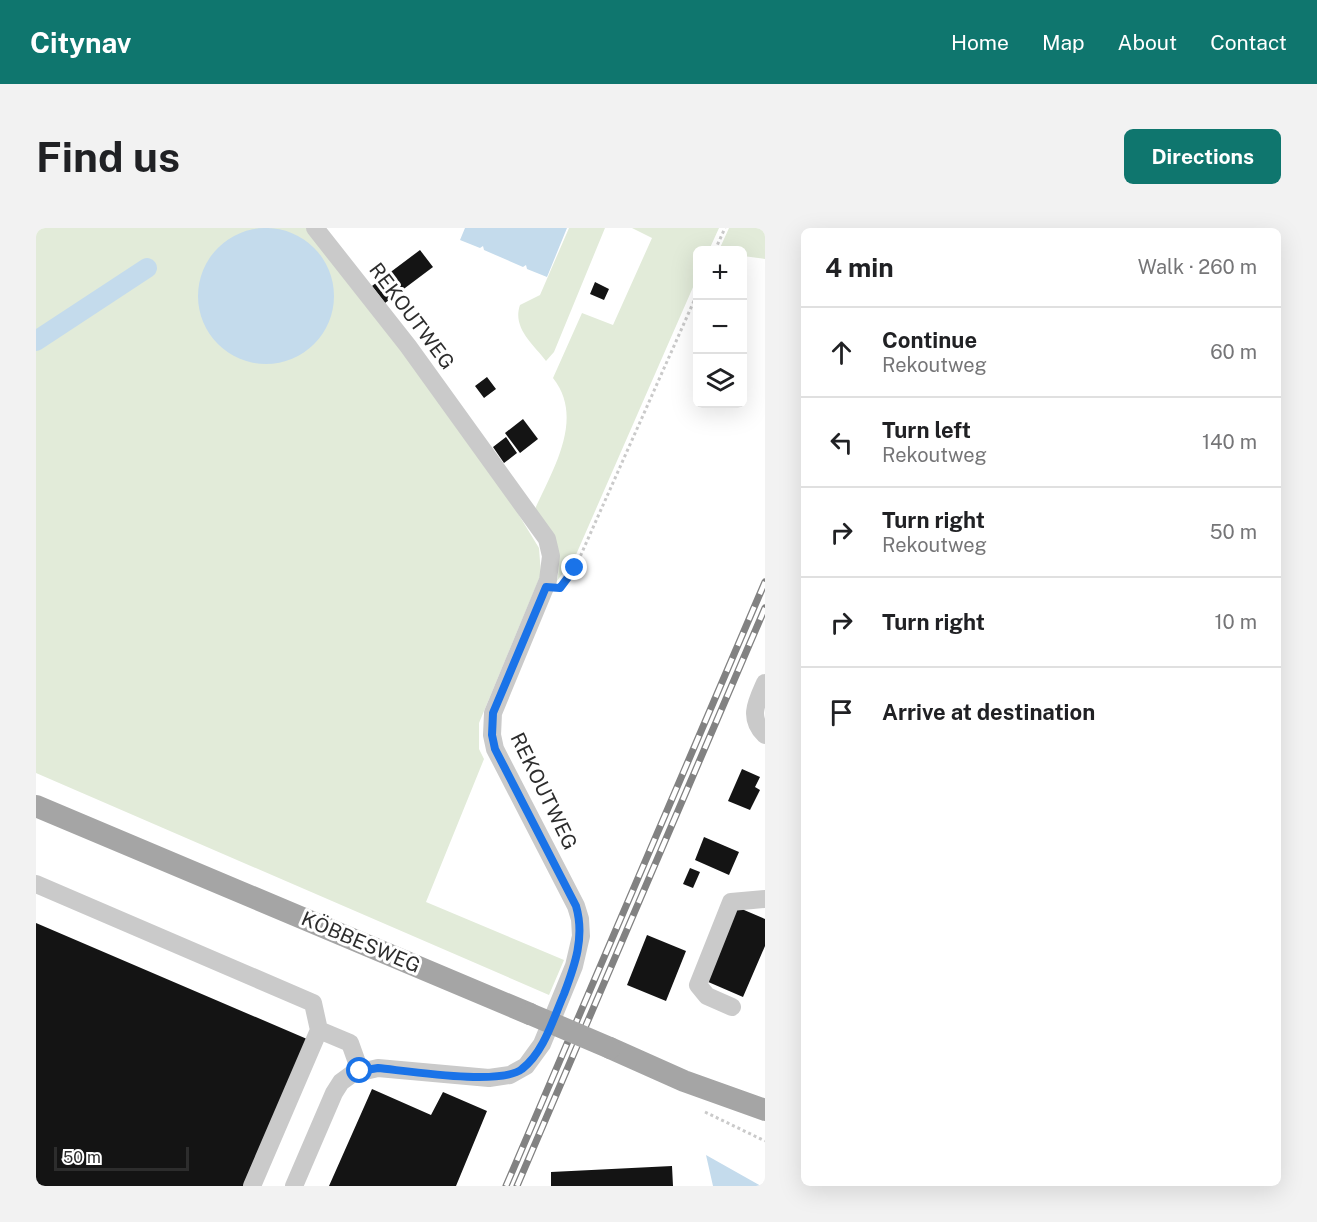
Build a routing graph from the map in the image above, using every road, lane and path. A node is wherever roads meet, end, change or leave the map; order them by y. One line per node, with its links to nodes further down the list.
1 (315, 228): 5 (street, REKOUTWEG)
2 (725, 228): 3 (path)
3 (718, 246)
4 (694, 300): 5 (path)
5 (546, 587): 13 (street, REKOUTWEG)
6 (765, 683): 7 (street)
7 (765, 735)
8 (36, 806): 14 (main road, KÖBBESWEG, bridge)
9 (36, 884): 12 (street)
10 (765, 898): 11 (street)
11 (732, 1007)
12 (319, 1030): 13 (street); 17 (street)
13 (360, 1071): 18 (street)
14 (684, 1081): 15 (main road, KÖBBESWEG); 16 (main road, KÖBBESWEG)
15 (765, 1110)
16 (765, 1126)
17 (252, 1186)
18 (294, 1186)

